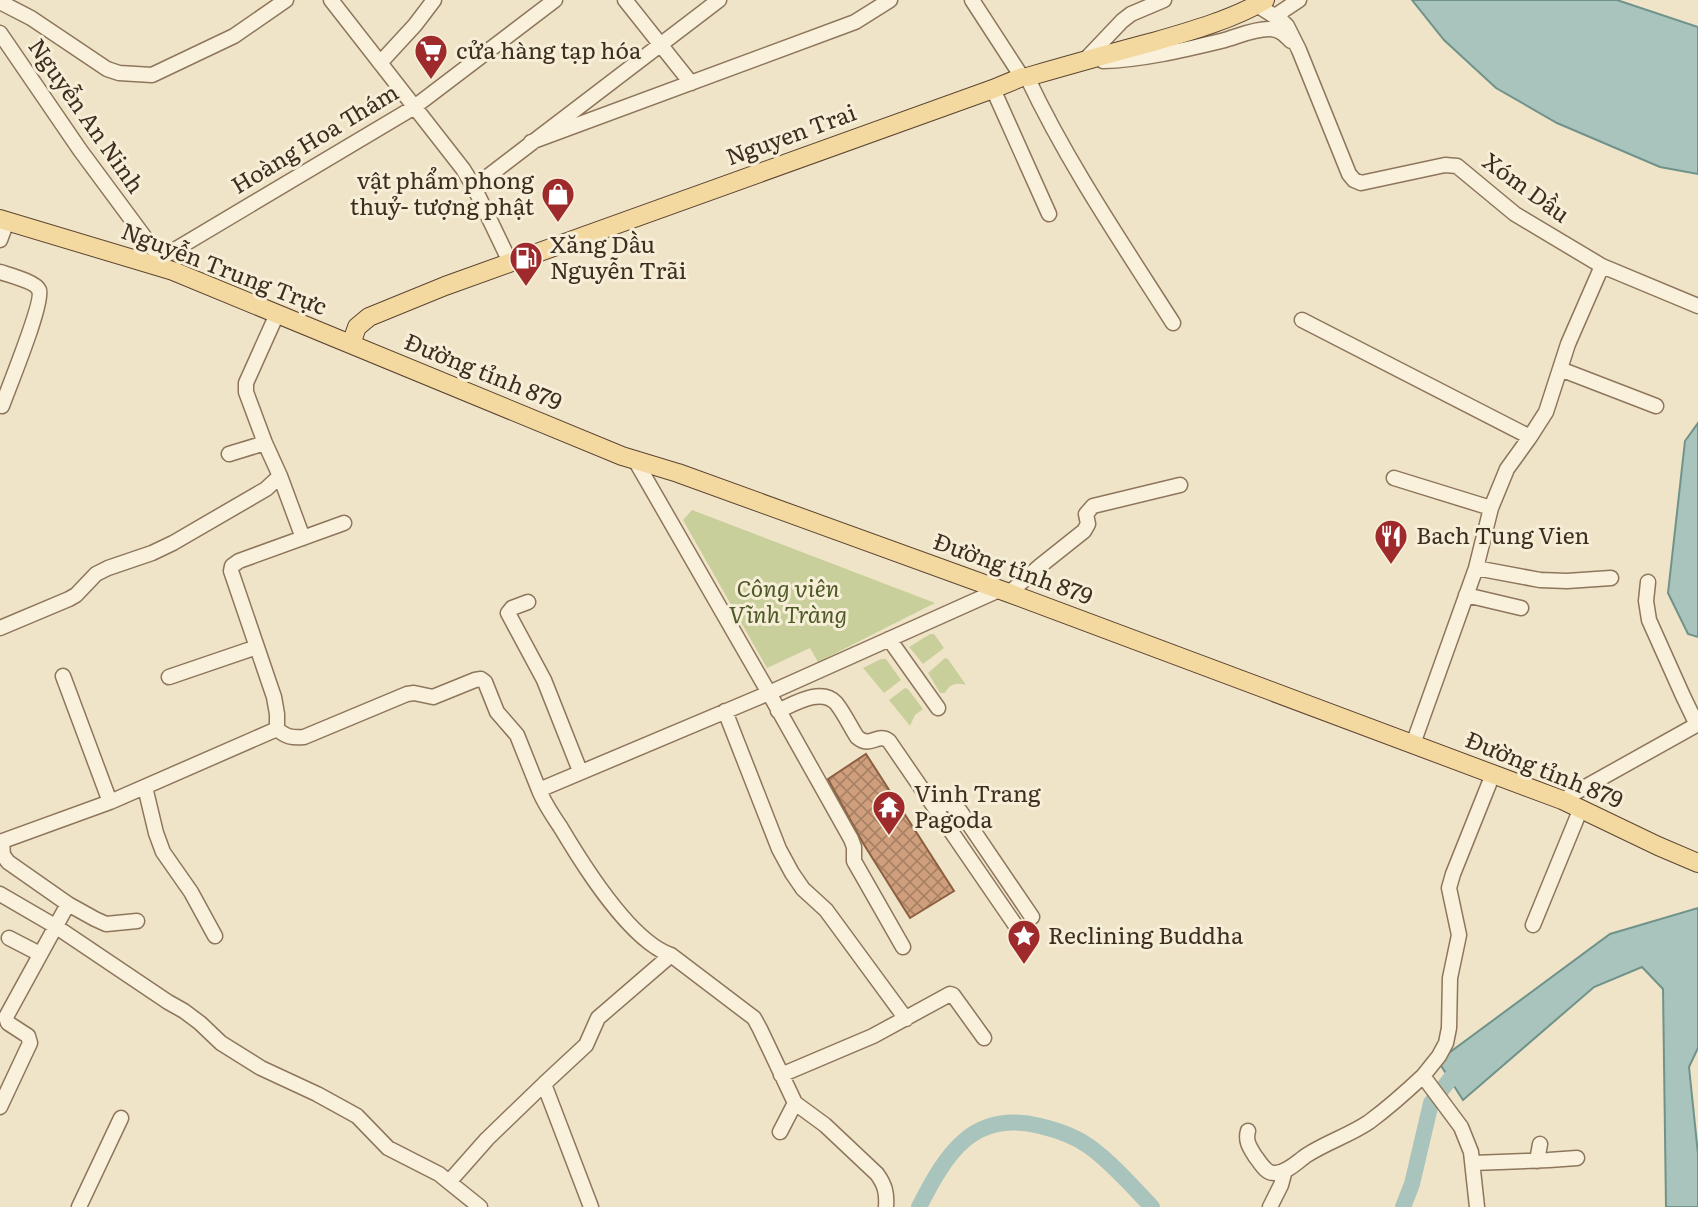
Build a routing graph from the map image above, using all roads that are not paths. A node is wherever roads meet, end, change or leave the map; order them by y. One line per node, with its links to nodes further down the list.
1 (286, 0): 11 (street)
2 (331, 0): 18 (street)
3 (434, 0): 18 (street)
4 (555, 0): 22 (street, Hoàng Hoa Thám)
5 (625, 0): 15 (street)
6 (719, 0): 15 (street)
7 (890, 0): 20 (street)
8 (972, 0): 19 (street)
9 (1164, 0): 17 (street)
10 (1299, 0): 13 (street)
11 (0, 2)
12 (1261, 2): 13 (street, Xóm Dầu); 17 (main road, Nguyen Trai)
13 (1275, 16): 16 (street, Xóm Dầu)
14 (0, 33): 28 (street, Nguyễn An Ninh)
15 (661, 44): 20 (street); 23 (street)
16 (1299, 50): 17 (street); 30 (street, Xóm Dầu)
17 (1084, 61): 19 (main road, Nguyen Trai)
18 (380, 63): 22 (street)
19 (1025, 77): 21 (main road, Nguyen Trai); 35 (street)
20 (691, 83): 23 (street)
21 (993, 89): 25 (street); 29 (main road, Nguyen Trai)
22 (413, 107): 24 (street); 28 (street, Hoàng Hoa Thám)
23 (531, 142): 24 (street)
24 (474, 187): 29 (street)
25 (1049, 215)
26 (4, 220): 27 (street); 28 (main road, Nguyễn Trung Trực)
27 (0, 240)
28 (155, 261): 33 (main road, Nguyễn Trung Trực)
29 (510, 262): 36 (main road, Nguyen Trai)
30 (1602, 266): 32 (street, Xóm Dầu); 37 (street)
31 (0, 272): 38 (street)
32 (1698, 306)
33 (277, 314): 36 (main road, Nguyễn Trung Trực); 41 (street)
34 (1302, 320): 40 (street)
35 (1174, 323)
36 (351, 344): 43 (main road, Đường tỉnh 879)
37 (1560, 369): 39 (street); 40 (street)
38 (2, 406)
39 (1656, 406)
40 (1530, 437): 47 (street)
41 (265, 443): 42 (street); 44 (street)
42 (229, 454)
43 (635, 460): 53 (main road, Đường tỉnh 879); 62 (street)
44 (280, 476): 49 (street); 57 (street)
45 (1394, 478): 47 (street)
46 (1180, 485): 53 (street)
47 (1491, 508): 50 (street)
48 (344, 523): 49 (street)
49 (303, 538): 59 (street)
50 (1476, 568): 51 (street); 54 (street)
51 (1611, 578)
52 (1648, 582): 66 (street)
53 (1004, 592): 58 (street); 68 (main road, Đường tỉnh 879)
54 (1466, 595): 56 (street); 68 (street)
55 (528, 602): 69 (street)
56 (1521, 608)
57 (0, 628)
58 (889, 639): 62 (street); 63 (street)
59 (257, 647): 61 (street); 67 (street)
60 (63, 676): 74 (street)
61 (169, 677)
62 (769, 693): 64 (street); 65 (street)
63 (938, 708)
64 (778, 710): 75 (street); 88 (street)
65 (725, 711): 69 (street); 91 (street)
66 (1698, 724): 73 (street)
67 (277, 729): 71 (street); 72 (street)
68 (1413, 744): 70 (main road, Đường tỉnh 879)
69 (580, 771): 72 (street)
70 (1493, 774): 73 (main road, Đường tỉnh 879); 94 (street)
71 (145, 787): 74 (street); 86 (street)
72 (539, 790): 90 (street)
73 (1562, 800): 76 (main road, Đường tỉnh 879)
74 (110, 802): 77 (street)
75 (932, 803): 81 (street); 85 (street)
76 (1581, 808): 78 (main road, Đường tỉnh 879); 83 (street)
77 (1, 842): 80 (street)
78 (1698, 863)
79 (0, 894): 84 (street)
80 (68, 904): 82 (street); 84 (street)
81 (1032, 917)
82 (137, 921)
83 (1533, 925)
84 (55, 926): 89 (street); 106 (street)
85 (1016, 926)
86 (215, 936)
87 (9, 938): 89 (street)
88 (903, 947)
89 (40, 954): 97 (street)
90 (671, 956): 93 (street); 95 (street)
91 (906, 1018): 92 (street); 93 (street)
92 (984, 1038)
93 (781, 1075): 96 (street)
94 (1424, 1078): 104 (street); 105 (street)
95 (544, 1084): 106 (street); 109 (street)
96 (795, 1103): 100 (street); 110 (street)
97 (0, 1107)
98 (121, 1118): 107 (street)
99 (1248, 1131): 105 (street)
100 (780, 1132)
101 (1540, 1143): 103 (street)
102 (1577, 1158): 103 (street)
103 (1537, 1161): 104 (street)
104 (1473, 1163): 112 (street)
105 (1285, 1170): 111 (street)
106 (449, 1182): 108 (street)
107 (79, 1207)
108 (481, 1207)
109 (591, 1207)
110 (886, 1207)
111 (1270, 1207)
112 (1477, 1207)

